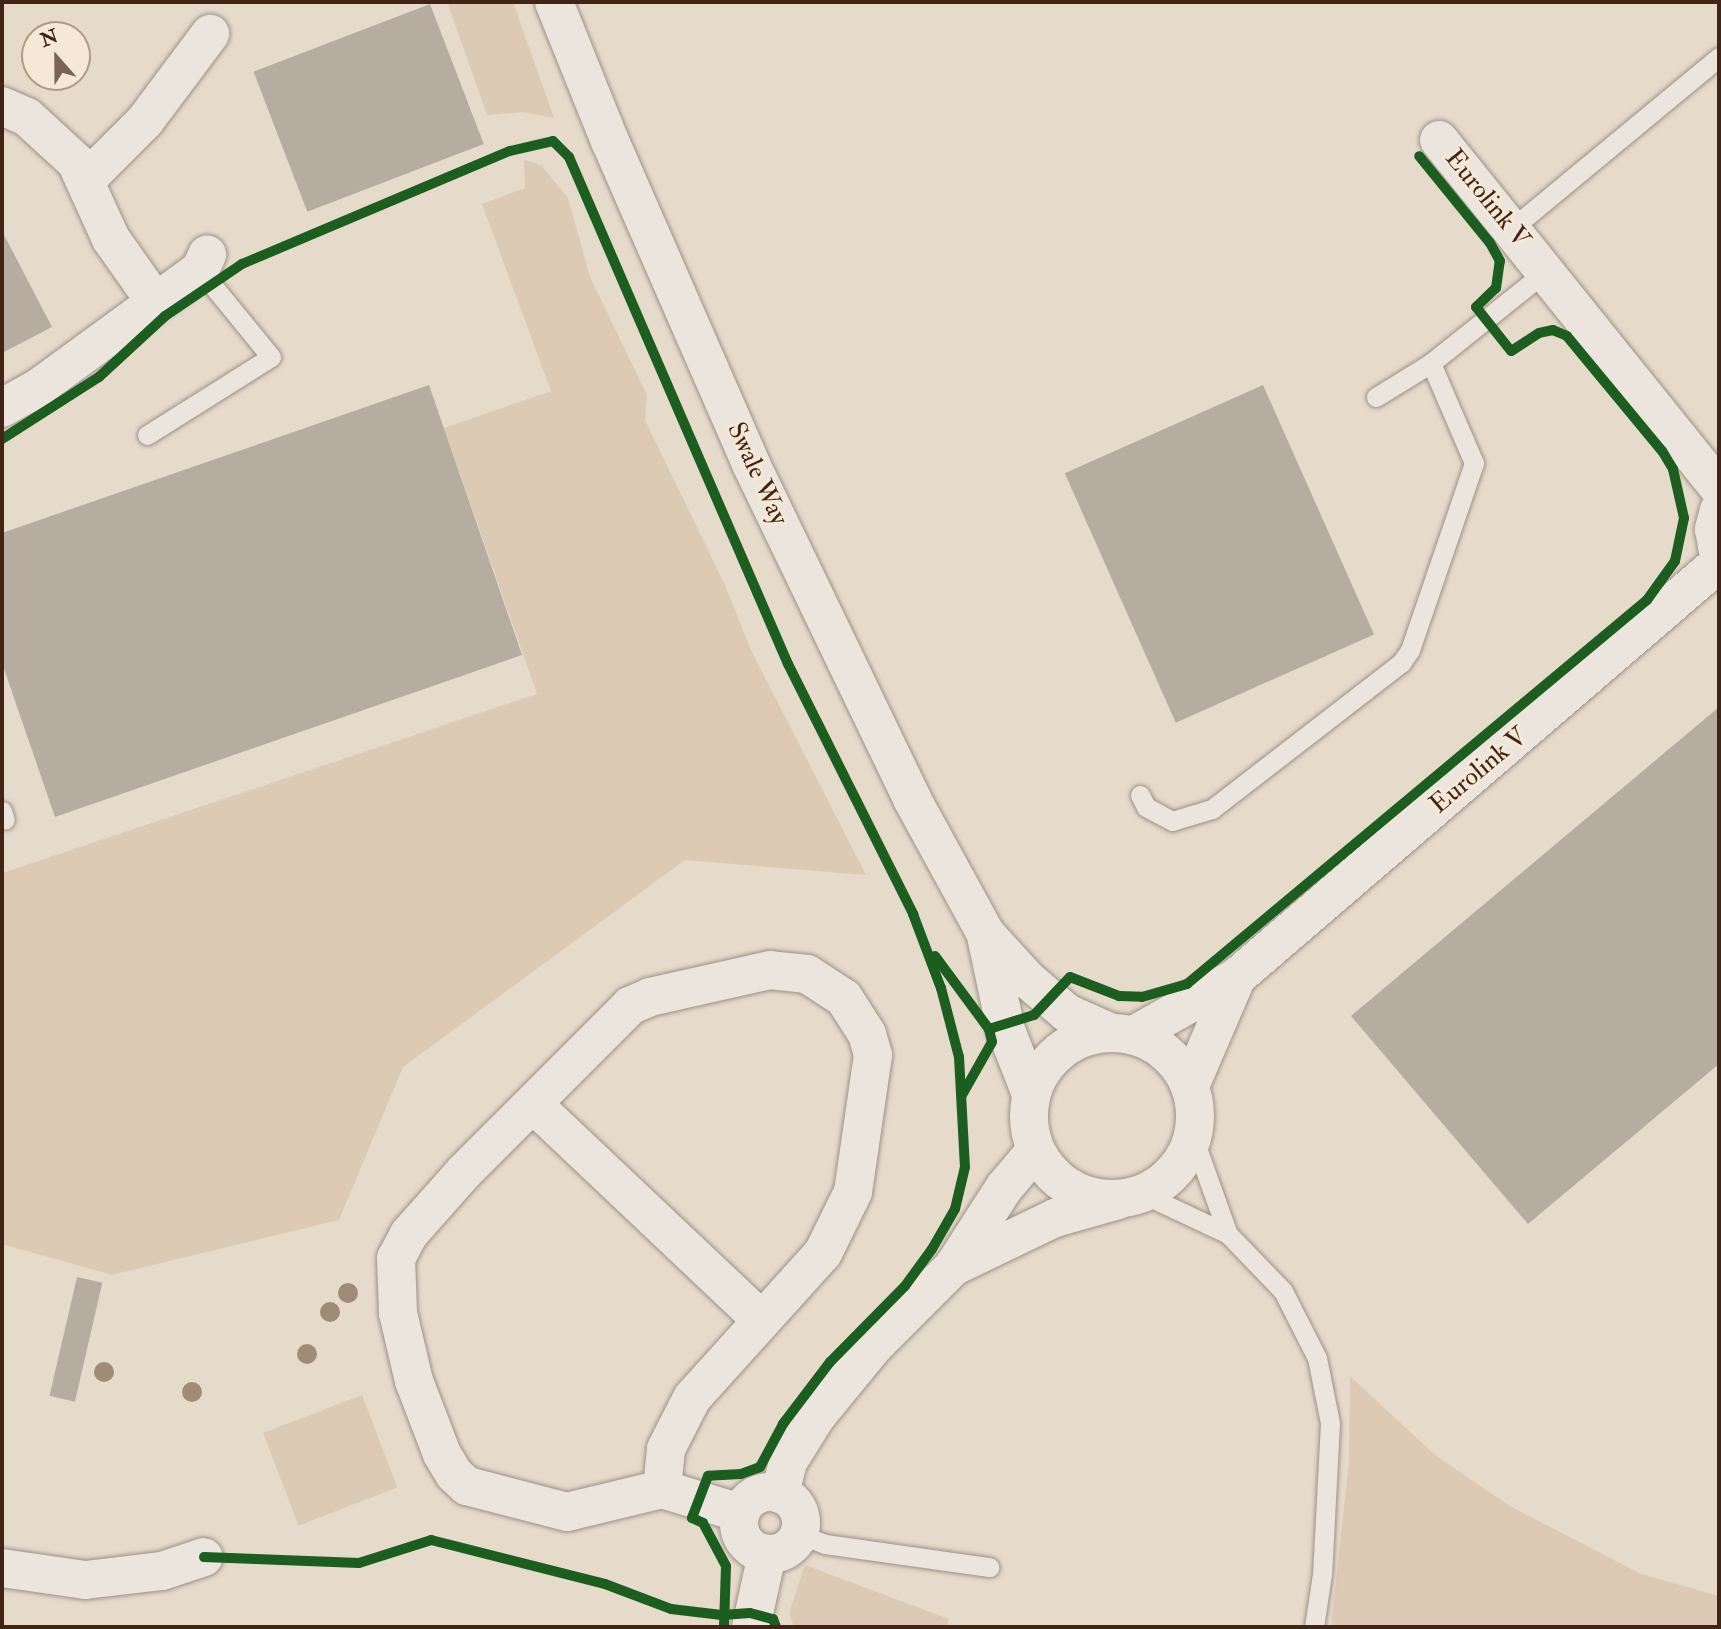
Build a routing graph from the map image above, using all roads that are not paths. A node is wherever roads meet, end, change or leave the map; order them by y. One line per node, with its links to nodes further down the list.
1 (554, 2): 20 (street, Swale Way)
2 (210, 34): 6 (street)
3 (1719, 57): 7 (lane)
4 (2, 106): 6 (street)
5 (1439, 140): 7 (street, Eurolink V)
6 (86, 181): 10 (street)
7 (1511, 229): 9 (street, Eurolink V)
8 (203, 262): 10 (street); 14 (lane)
9 (1545, 272): 11 (lane); 15 (street, Eurolink V)
10 (154, 300): 13 (street)
11 (1431, 363): 12 (lane); 19 (lane)
12 (1376, 397)
13 (2, 408)
14 (146, 435)
15 (1719, 488)
16 (1719, 510): 17 (street)
17 (1719, 557)
18 (1719, 563): 21 (street, Eurolink V)
19 (1140, 795)
20 (986, 934): 22 (street, Swale Way); 24 (street, Swale Way)
21 (1237, 977): 22 (street, Eurolink V); 23 (street, Eurolink V)
22 (1121, 1034): 23 (street); 24 (street)
23 (1190, 1086): 26 (street)
24 (1031, 1094): 27 (street)
25 (533, 1104): 31 (street); 31 (street); 32 (street)
26 (1193, 1137): 28 (street); 29 (lane)
27 (1035, 1151): 28 (street); 30 (street)
28 (1130, 1197): 29 (lane); 30 (street)
29 (1228, 1234): 41 (lane)
30 (953, 1267): 33 (street)
31 (760, 1319): 32 (street)
32 (662, 1489): 34 (street)
33 (780, 1494): 34 (street); 35 (street)
34 (740, 1513): 36 (street)
35 (799, 1534): 36 (street); 38 (lane)
36 (767, 1554): 40 (street)
37 (205, 1557): 39 (street)
38 (989, 1567)
39 (2, 1568)
40 (751, 1627)
41 (1314, 1627)

